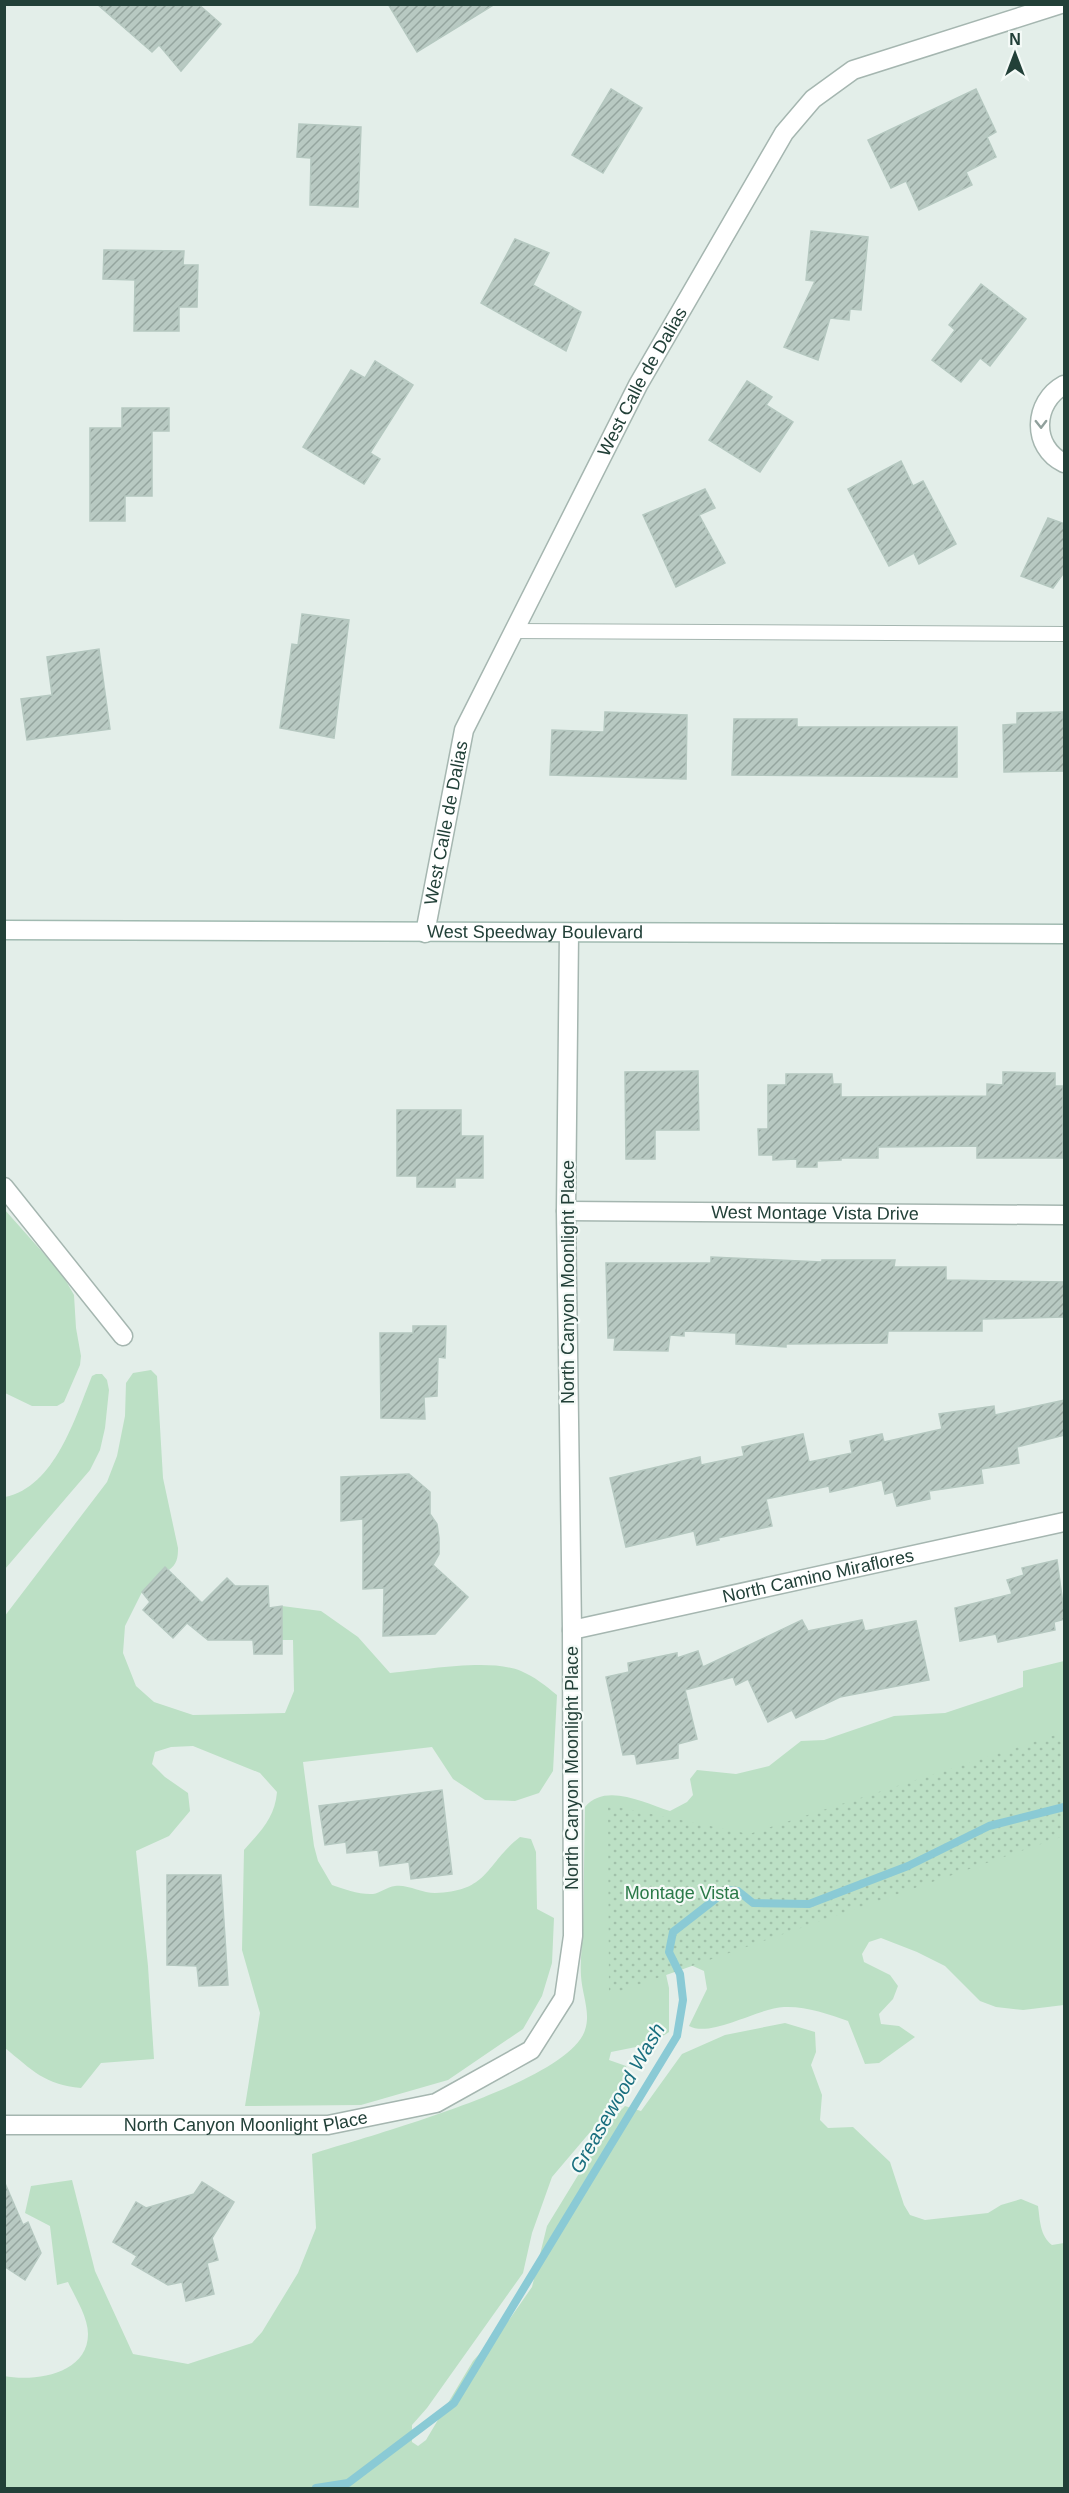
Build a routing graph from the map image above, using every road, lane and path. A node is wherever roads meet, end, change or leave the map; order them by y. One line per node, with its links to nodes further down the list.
1 (1061, 4): 4 (street, West Calle de Dalias)
2 (1065, 385): 3 (street, one-way to 3)
3 (1065, 463)
4 (513, 632): 5 (lane); 7 (street, West Calle de Dalias)
5 (1065, 634)
6 (4, 930): 7 (street, West Speedway Boulevard)
7 (425, 933): 8 (street, West Speedway Boulevard)
8 (569, 933): 9 (street, West Speedway Boulevard); 11 (street, North Canyon Moonlight Place)
9 (1065, 934)
10 (4, 1187): 13 (street)
11 (566, 1211): 12 (street, West Montage Vista Drive); 15 (street, North Canyon Moonlight Place)
12 (1065, 1215)
13 (123, 1336)
14 (1065, 1522): 15 (street, North Camino Miraflores)
15 (572, 1630): 16 (street, North Canyon Moonlight Place)
16 (4, 2125)

